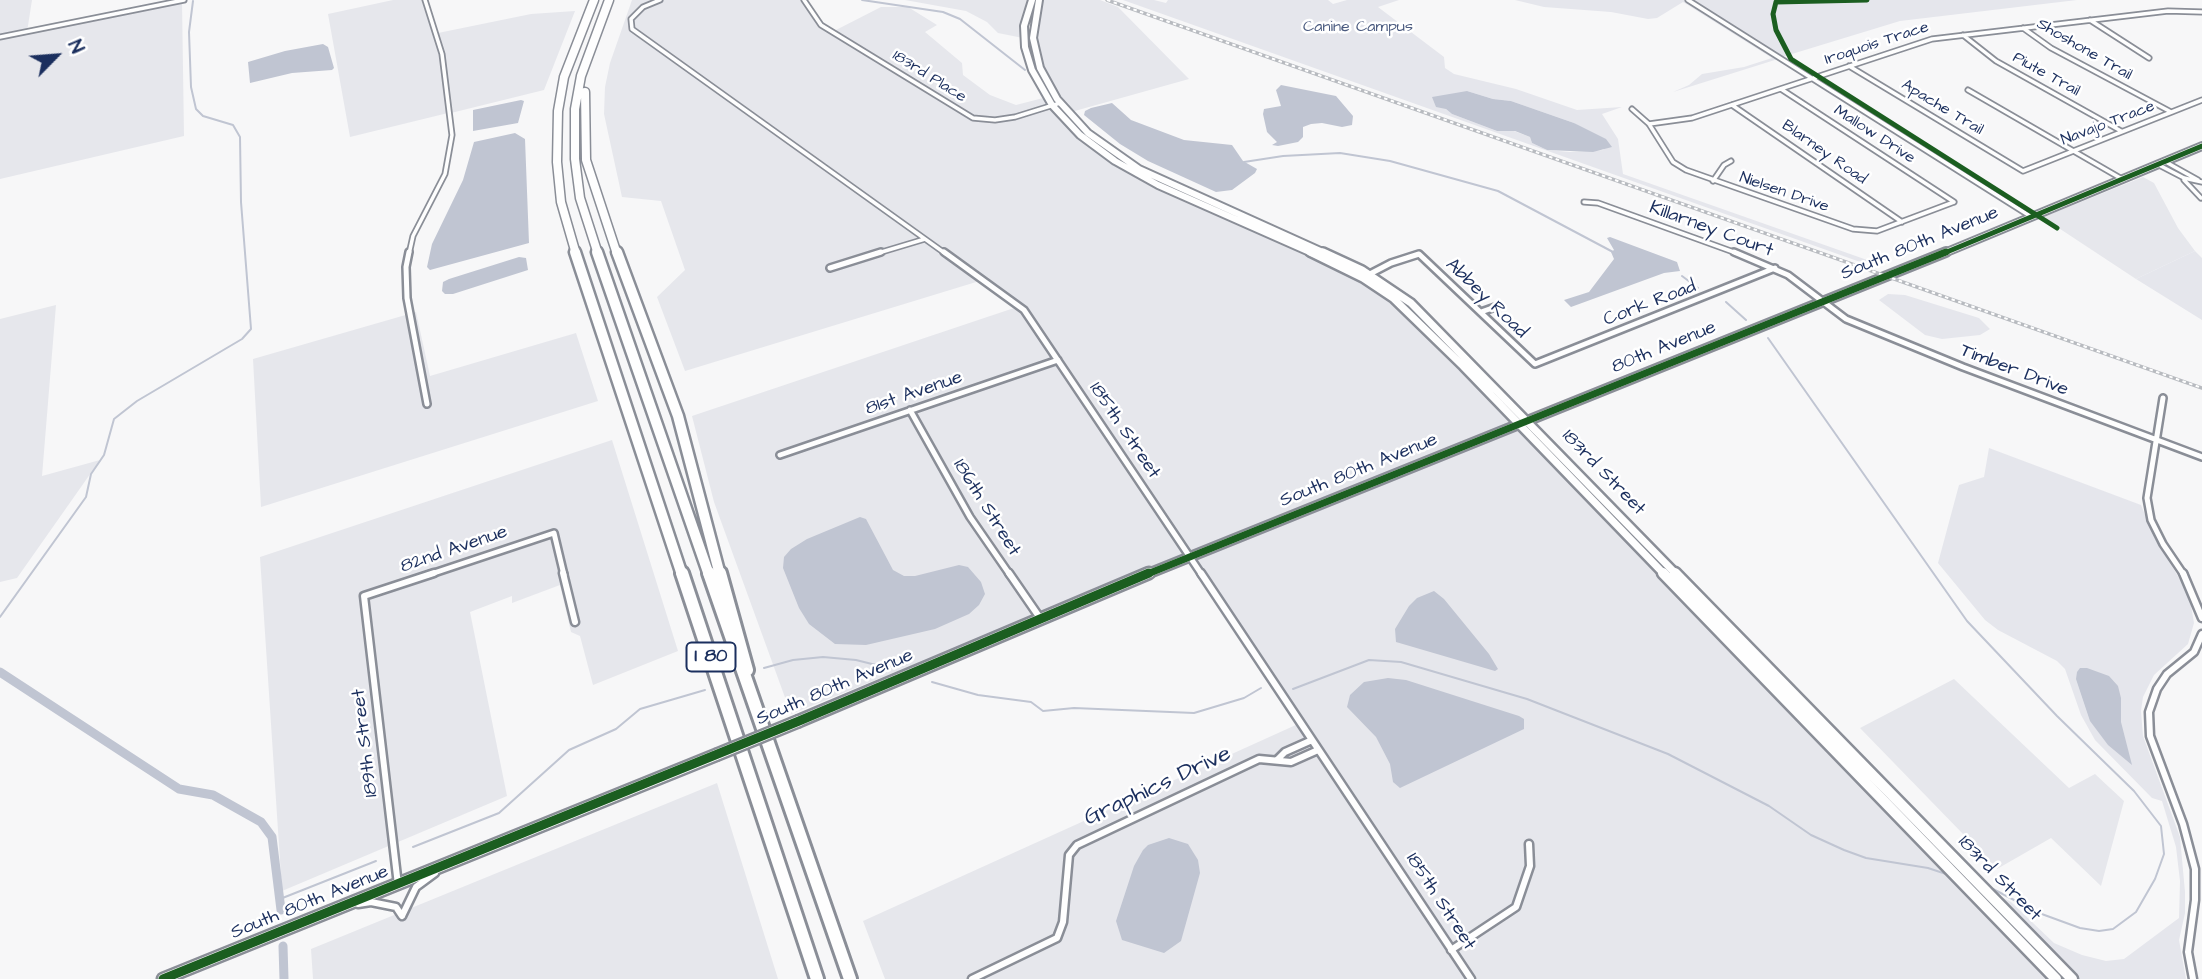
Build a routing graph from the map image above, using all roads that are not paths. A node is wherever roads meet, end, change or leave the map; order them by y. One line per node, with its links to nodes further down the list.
1 (184, 0): 14 (street)
2 (425, 0): 55 (street)
3 (594, 0): 77 (highway, I 80)
4 (609, 0): 16 (highway, I 80)
5 (660, 0): 44 (street, 185th Street)
6 (804, 0): 22 (street, 183rd Place)
7 (1032, 0): 22 (street, 183rd Street)
8 (1039, 0): 22 (street, 183rd Street)
9 (1688, 0): 18 (street)
10 (2202, 12): 11 (street, Iroquois Trace)
11 (2090, 20): 12 (street, Iroquois Trace); 15 (street)
12 (2022, 28): 13 (street, Iroquois Trace); 25 (street, Shoshone Trail)
13 (1963, 35): 17 (street, Iroquois Trace); 27 (street, Piute Trail)
14 (0, 37)
15 (2149, 58)
16 (587, 59): 67 (highway); 67 (highway, I 80)
17 (1849, 66): 18 (street, Iroquois Trace); 34 (street, Apache Trail)
18 (1811, 78): 19 (street, Iroquois Trace); 42 (street)
19 (1781, 88): 23 (street, Iroquois Trace); 41 (street, Mallow Drive)
20 (1968, 90): 29 (street)
21 (2202, 100): 25 (street, Navajo Trace)
22 (1056, 104): 48 (street, 183rd Street)
23 (1732, 105): 26 (street, Iroquois Trace); 43 (street, Blarney Road)
24 (1632, 109): 26 (street)
25 (2171, 112): 27 (street, Navajo Trace)
26 (1649, 124): 30 (street)
27 (2122, 131): 29 (street, Navajo Trace)
28 (2202, 146): 32 (street, South 80th Avenue)
29 (2072, 151): 34 (street, Navajo Trace); 36 (street)
30 (1673, 162): 33 (street); 37 (street, Nielsen Drive)
31 (1731, 162): 37 (street)
32 (2160, 163): 35 (street); 36 (street, South 80th Avenue); 38 (street)
33 (1665, 164)
34 (2023, 171)
35 (2176, 174): 38 (street); 39 (street)
36 (2122, 179): 42 (street, South 80th Avenue)
37 (1713, 181): 43 (street, Nielsen Drive)
38 (2201, 182): 39 (street)
39 (2201, 200)
40 (1584, 202): 47 (street, Killarney Court)
41 (1954, 202): 43 (street, Nielsen Drive)
42 (2030, 216): 49 (street, South 80th Avenue)
43 (1902, 222)
44 (926, 239): 46 (street); 52 (street, 185th Street)
45 (1419, 254): 48 (street); 51 (street, Abbey Road)
46 (830, 268)
47 (1775, 268): 49 (street, Killarney Court); 53 (street, Cork Road)
48 (1366, 276): 57 (street, 183rd Street)
49 (1821, 301): 57 (street, 80th Avenue); 58 (street, Timber Drive)
50 (1498, 306): 51 (street)
51 (1481, 312): 53 (street, Abbey Road)
52 (1058, 360): 56 (street, 81st Avenue); 61 (street, 185th Street)
53 (1535, 364)
54 (2163, 398): 58 (street)
55 (427, 404)
56 (911, 410): 59 (street, 81st Avenue); 64 (street, 186th Street)
57 (1523, 422): 61 (street, South 80th Avenue); 81 (street, 183rd Street); 82 (street, 183rd Street)
58 (2156, 440): 60 (street, Timber Drive); 63 (street)
59 (780, 455)
60 (2202, 457)
61 (1189, 556): 64 (street, South 80th Avenue); 68 (street, 185th Street)
62 (364, 596): 65 (street, 82nd Avenue); 73 (street, 189th Street)
63 (2202, 618)
64 (1041, 619): 72 (street, South 80th Avenue, bridge)
65 (575, 622)
66 (2202, 634): 83 (street)
67 (753, 704): 78 (highway, I 80)
68 (1312, 740): 69 (street, 185th Street); 70 (street, Graphics Drive)
69 (1318, 750): 70 (street, Graphics Drive); 75 (street, 185th Street)
70 (1277, 760): 79 (street, Graphics Drive)
71 (1529, 844): 75 (street)
72 (448, 865): 73 (street, South 80th Avenue); 74 (street)
73 (398, 885): 74 (street, South 80th Avenue)
74 (348, 906): 76 (street, South 80th Avenue)
75 (1451, 950): 80 (street, 185th Street)
76 (163, 979)
77 (817, 979)
78 (850, 979)
79 (972, 979)
80 (1471, 979)
81 (2056, 979)
82 (2072, 979)
83 (2193, 979)

